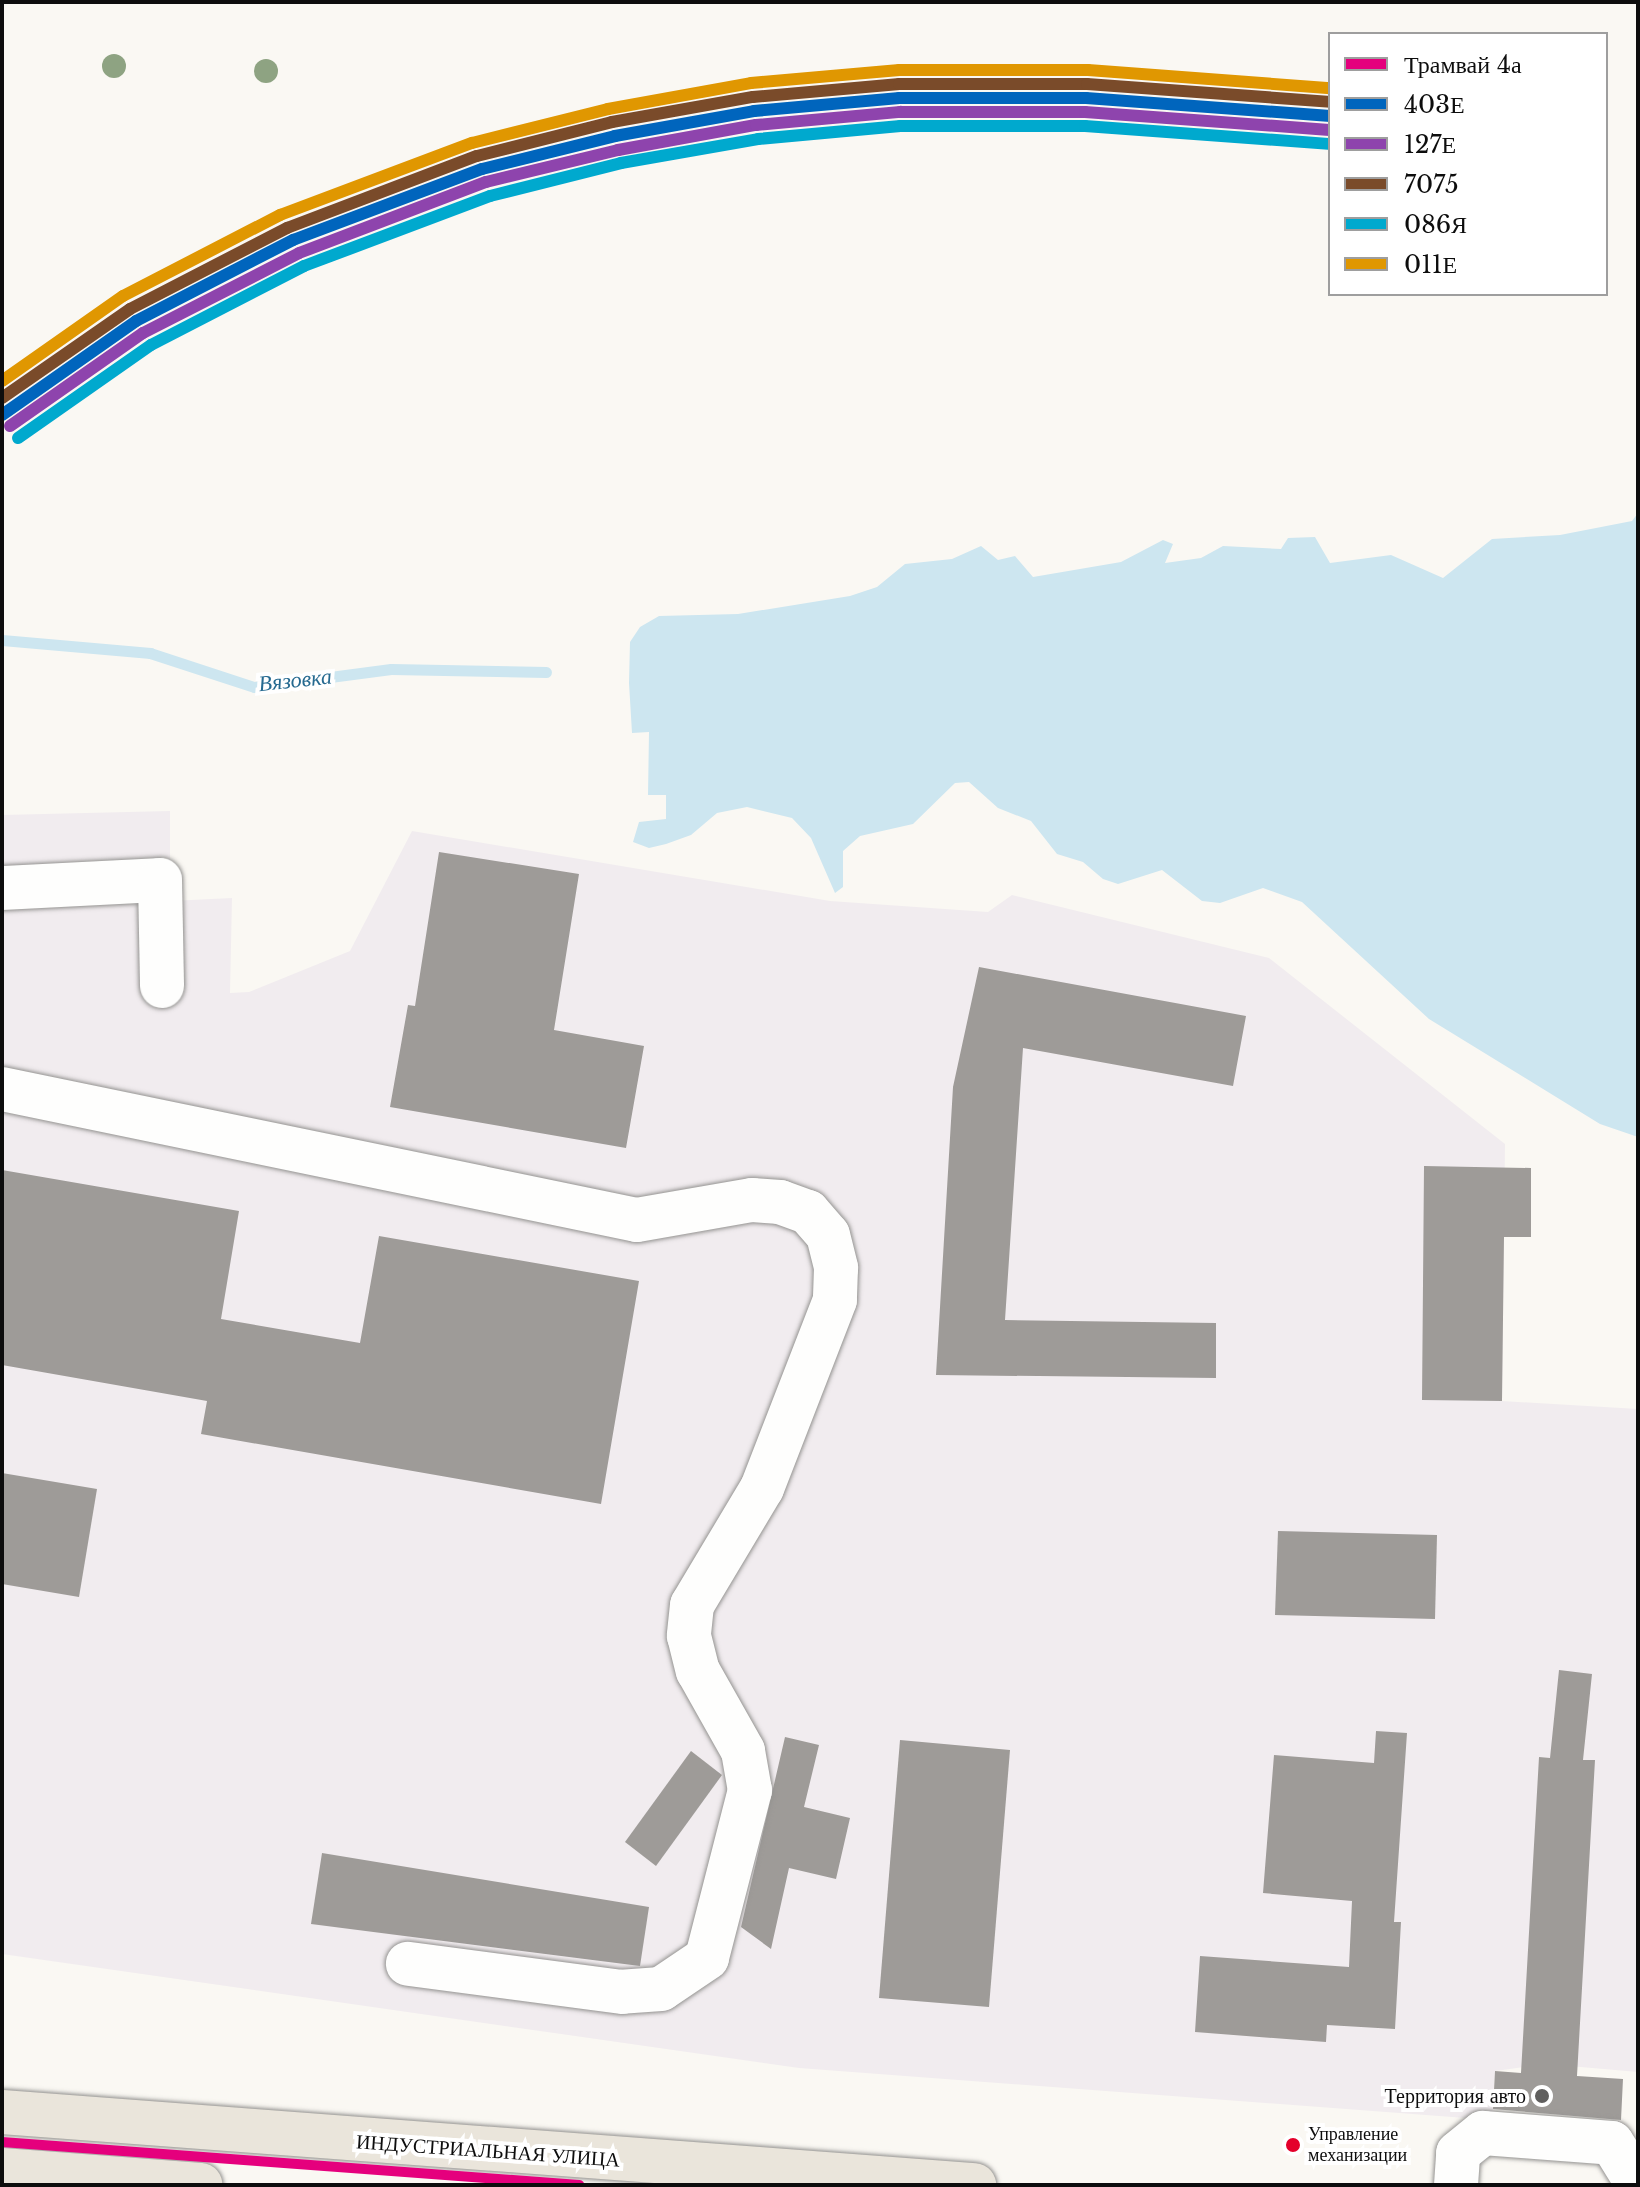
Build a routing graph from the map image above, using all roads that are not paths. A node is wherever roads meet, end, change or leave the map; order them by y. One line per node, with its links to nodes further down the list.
1 (2, 888): 2 (lane)
2 (162, 986)
3 (2, 1089): 4 (lane)
4 (408, 1964)
5 (2, 2112): 8 (main road, ИНДУСТРИАЛЬНАЯ УЛИЦА)
6 (2, 2170): 7 (main road)
7 (200, 2185)
8 (974, 2185)
9 (1456, 2185): 10 (lane)
10 (1638, 2185)

